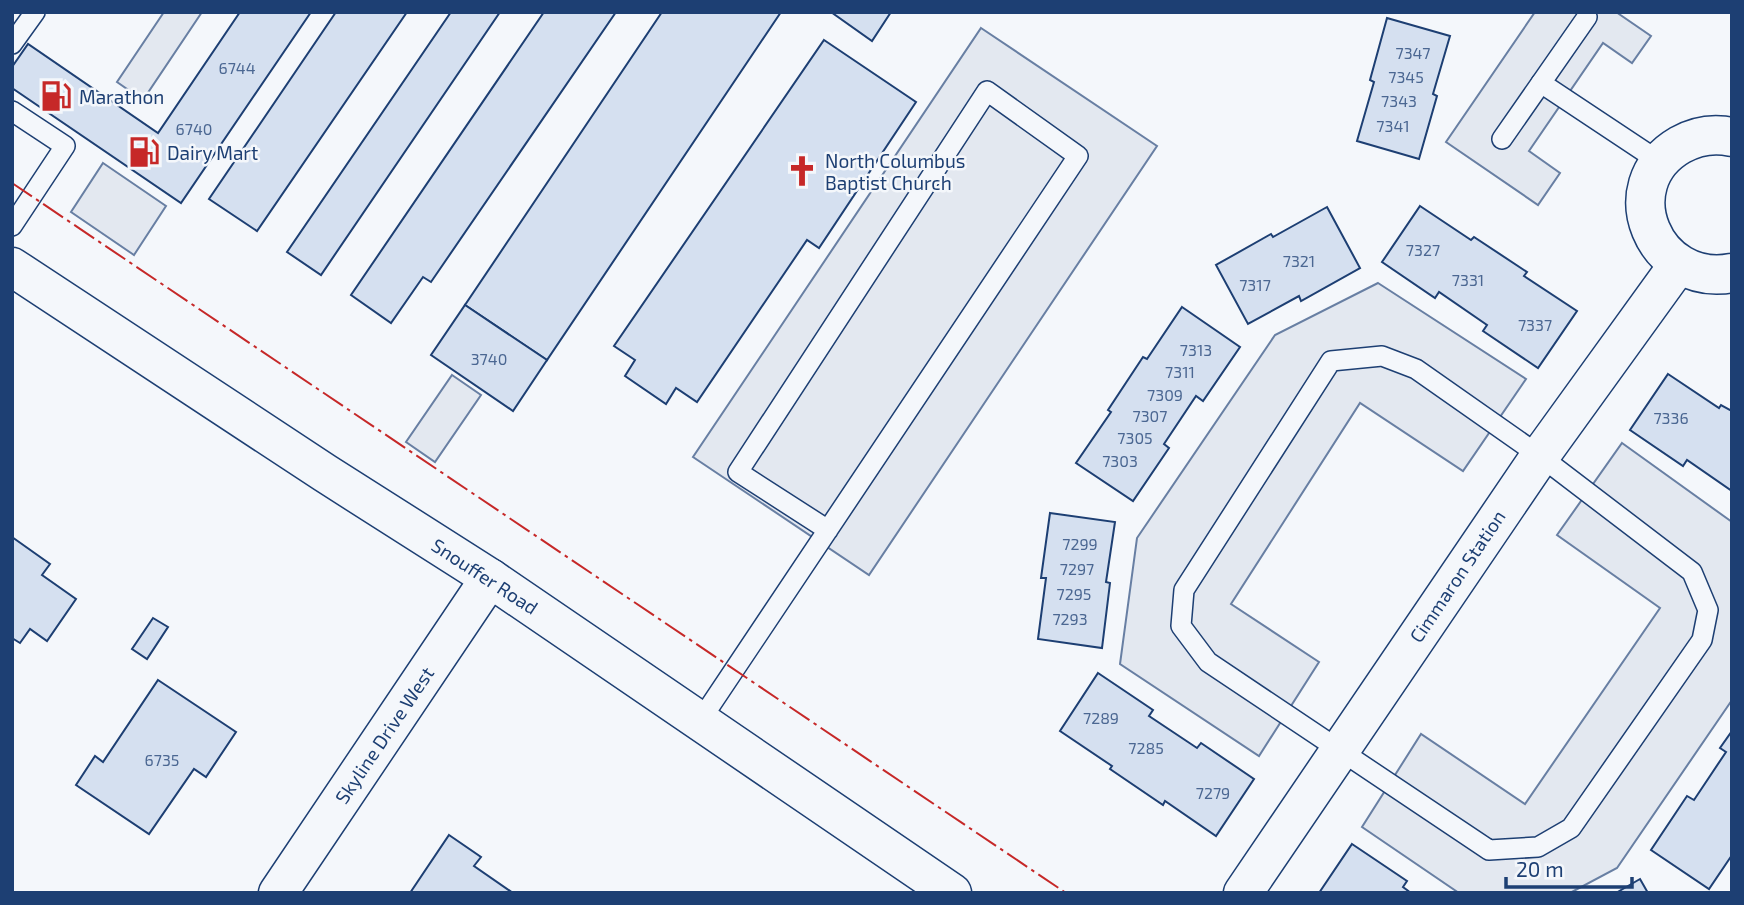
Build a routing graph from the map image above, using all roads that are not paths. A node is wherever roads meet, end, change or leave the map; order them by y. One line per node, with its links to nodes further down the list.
1 (35, 12): 3 (lane)
2 (1587, 17): 4 (lane)
3 (12, 44)
4 (1541, 83): 7 (lane); 8 (lane)
5 (12, 111): 9 (lane)
6 (1732, 137): 8 (street)
7 (1502, 139)
8 (1660, 162): 10 (street)
9 (12, 226)
10 (1678, 265): 12 (street); 13 (street, Cimmaron Station)
11 (12, 267): 15 (street, Snouffer Road)
12 (1732, 273)
13 (1540, 456): 17 (street, Cimmaron Station); 17 (lane); 17 (lane)
14 (828, 530): 14 (lane); 16 (lane)
15 (490, 578): 16 (street, Snouffer Road); 18 (street, Skyline Drive West)
16 (700, 721): 19 (street, Snouffer Road)
17 (1339, 749): 20 (street, Cimmaron Station)
18 (278, 893)
19 (952, 893)
20 (1243, 893)

